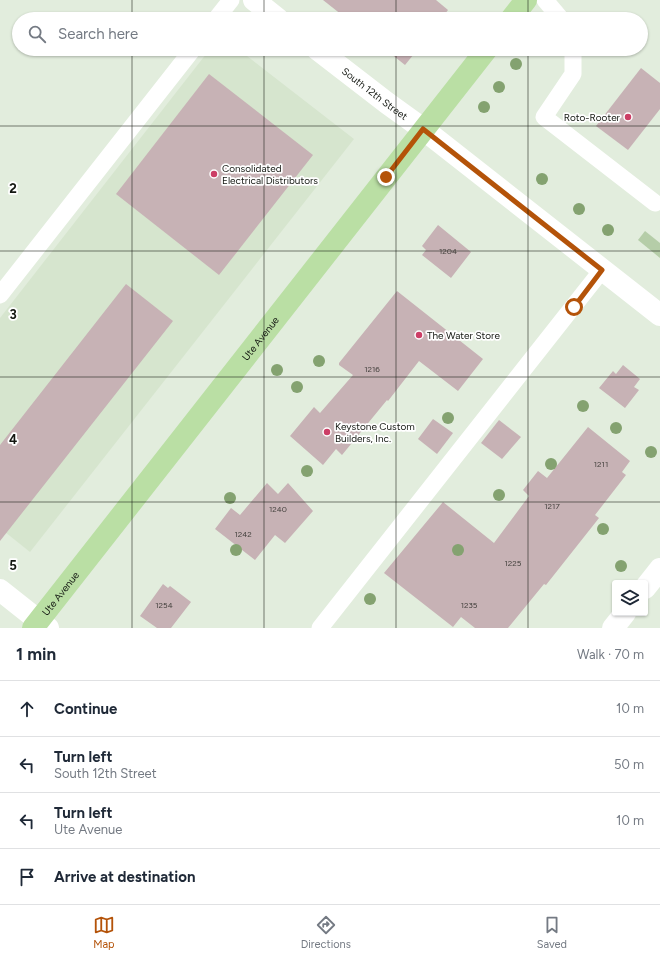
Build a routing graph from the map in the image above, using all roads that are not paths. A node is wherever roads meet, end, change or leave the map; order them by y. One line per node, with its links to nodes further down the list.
1 (231, 0): 5 (lane)
2 (254, 0): 6 (main road)
3 (526, 0): 7 (main road)
4 (545, 0): 8 (lane)
5 (222, 12)
6 (269, 12)
7 (517, 12)
8 (555, 12)
9 (188, 56): 16 (lane)
10 (326, 56): 13 (main road, South 12th Street)
11 (481, 56): 13 (main road, Ute Avenue)
12 (573, 56): 14 (lane)
13 (423, 129): 15 (main road, South 12th Street); 22 (main road, Ute Avenue)
14 (655, 203)
15 (602, 270): 17 (main road, South 12th Street); 23 (lane)
16 (0, 295)
17 (660, 315)
18 (660, 569): 19 (main road)
19 (648, 584)
20 (0, 590): 22 (main road)
21 (623, 616): 24 (main road)
22 (40, 626)
23 (320, 628)
24 (613, 628)

